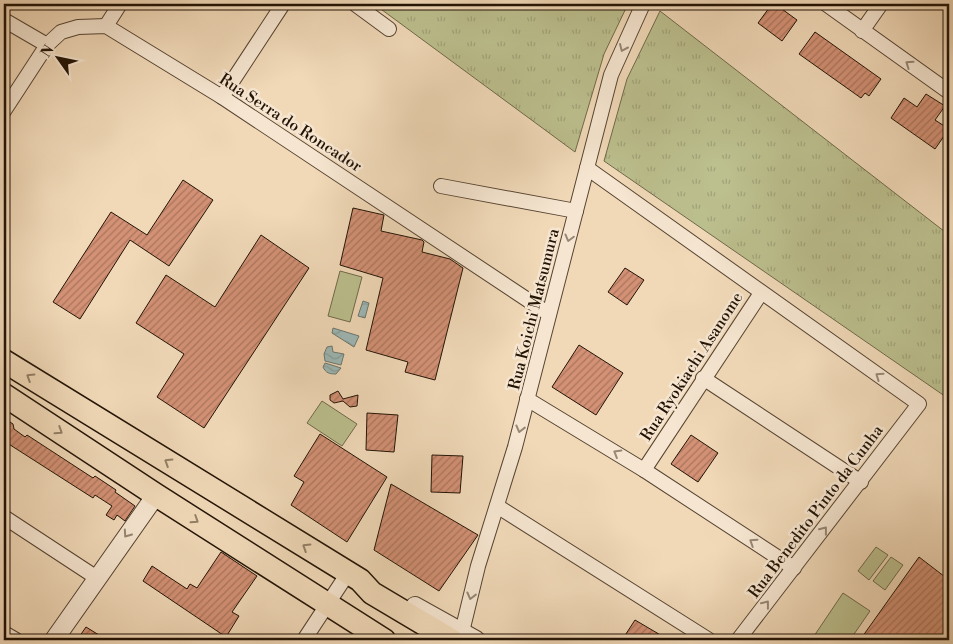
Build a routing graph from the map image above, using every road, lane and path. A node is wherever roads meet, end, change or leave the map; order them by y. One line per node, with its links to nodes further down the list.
1 (120, 4): 8 (street)
2 (283, 4): 13 (street)
3 (355, 4): 9 (street)
4 (643, 4): 15 (street, Rua Koichi Matsumura, one-way to 15)
5 (826, 4): 10 (street)
6 (881, 4): 10 (street)
7 (4, 20): 11 (street)
8 (106, 26): 11 (street); 13 (street, Rua Serra do Roncador)
9 (389, 29)
10 (862, 31): 12 (street, one-way to 10)
11 (47, 45): 14 (street)
12 (949, 92)
13 (222, 97): 19 (street, Rua Serra do Roncador)
14 (4, 111)
15 (587, 168): 17 (street, Rua Koichi Matsumura); 18 (street)
16 (441, 186): 17 (street)
17 (576, 211): 19 (street, Rua Koichi Matsumura, one-way to 19)
18 (761, 293): 21 (street, Rua Ryokiachi Asanome); 24 (street, Rua Ryokiachi Asanome, one-way to 18)
19 (549, 314): 23 (street, Rua Koichi Matsumura)
20 (4, 360): 31 (main road, one-way to 20)
21 (704, 378): 25 (street, Rua Ryokiachi Asanome); 26 (street)
22 (4, 395): 27 (main road, one-way to 27)
23 (527, 399): 25 (street, one-way to 23); 28 (street, Rua Koichi Matsumura, one-way to 28)
24 (919, 404): 26 (street, Rua Benedito Pinto da Cunha)
25 (644, 470): 30 (street, one-way to 25)
26 (860, 482): 30 (street, Rua Benedito Pinto da Cunha, one-way to 26)
27 (156, 495): 32 (street, one-way to 32); 33 (main road, one-way to 33)
28 (496, 506): 35 (street, Rua Koichi Matsumura, one-way to 35); 40 (street)
29 (4, 517): 32 (street)
30 (794, 568): 41 (street, Rua Benedito Pinto da Cunha, one-way to 30)
31 (354, 576): 33 (street); 35 (main road)
32 (97, 578): 37 (street)
33 (327, 604): 38 (street); 39 (main road)
34 (4, 633): 36 (street)
35 (462, 636)
36 (16, 640)
37 (54, 640)
38 (304, 640)
39 (384, 640)
40 (708, 640)
41 (738, 640)

